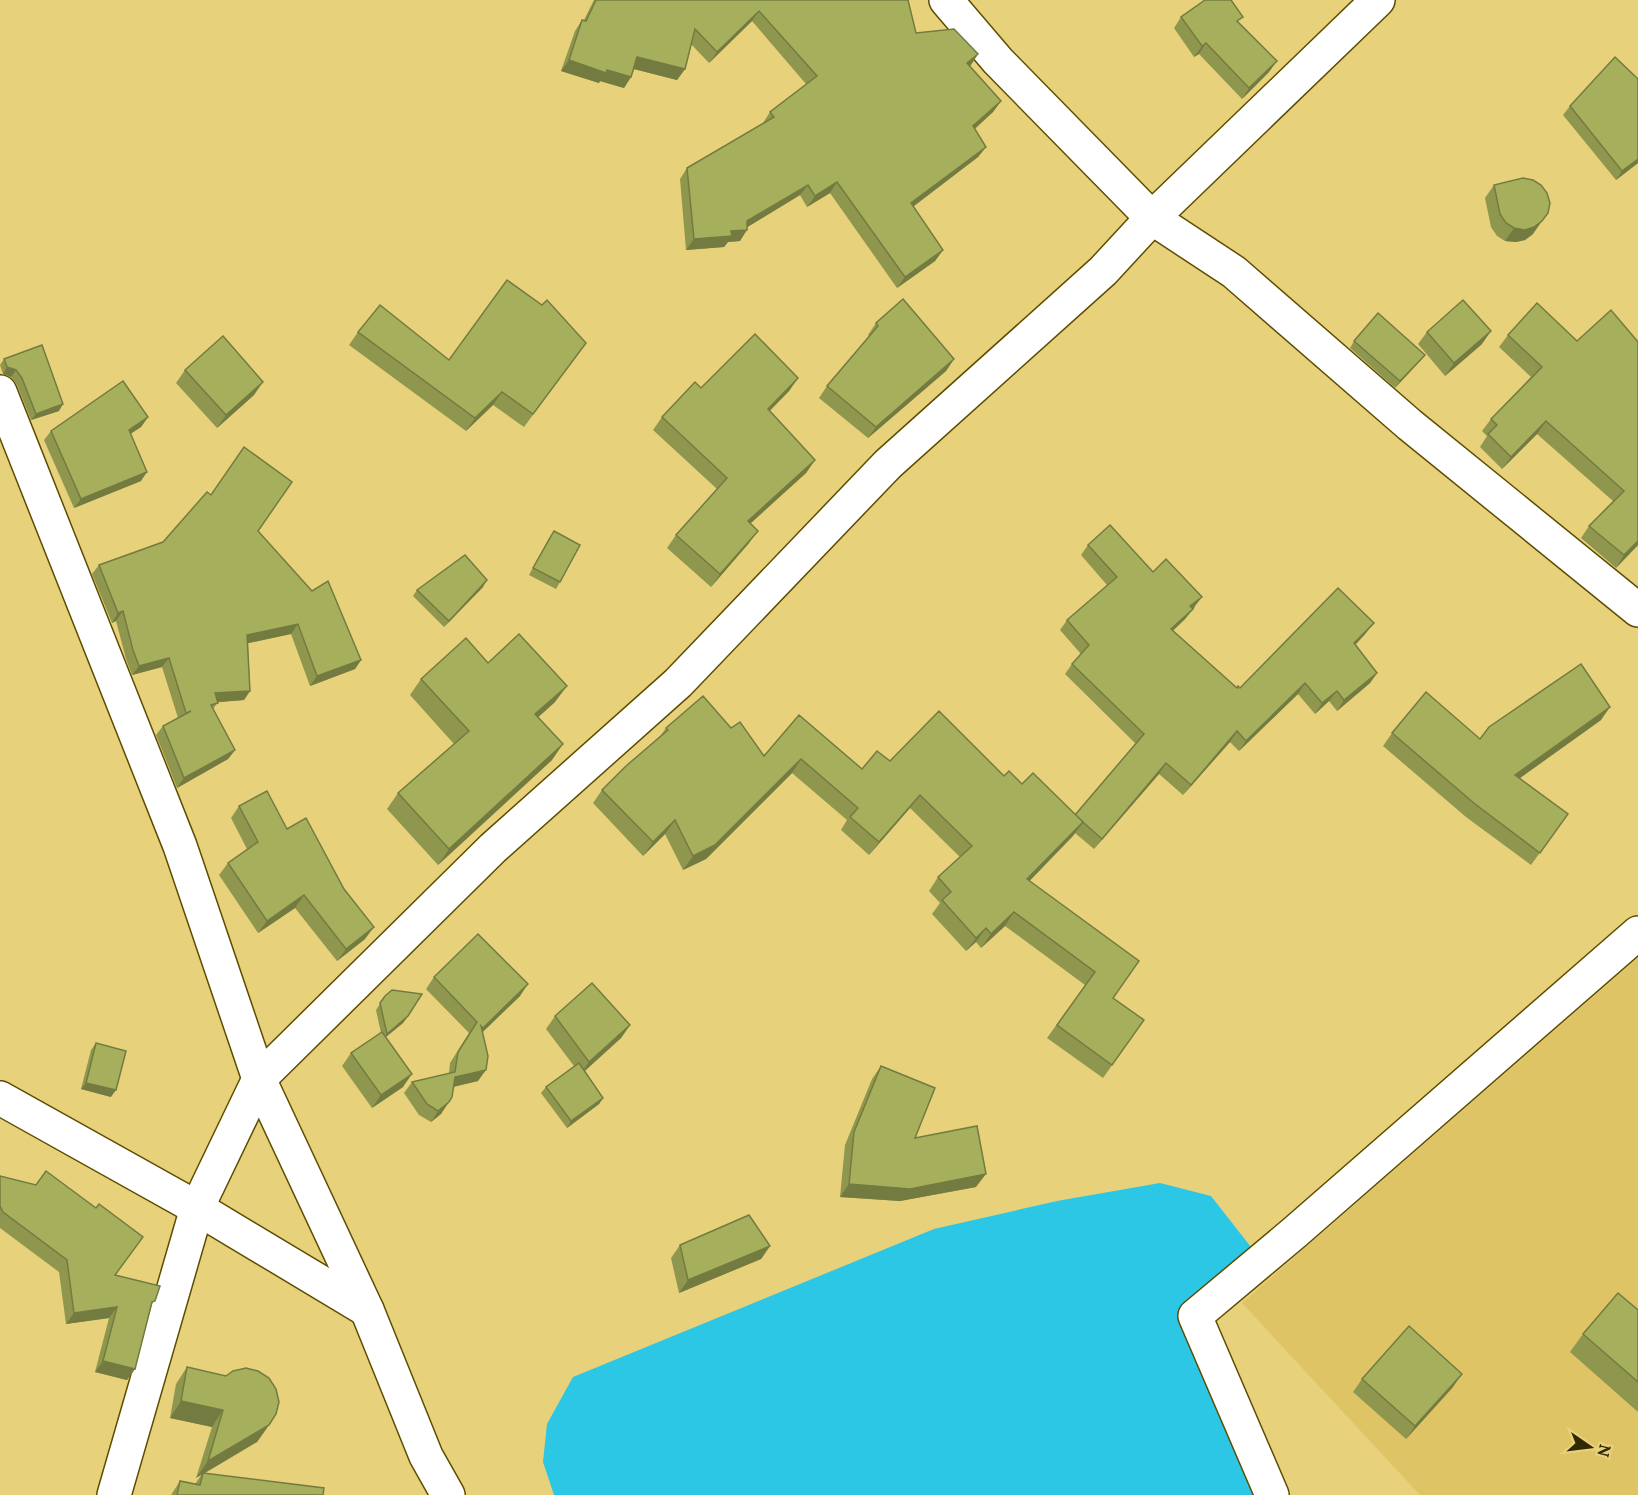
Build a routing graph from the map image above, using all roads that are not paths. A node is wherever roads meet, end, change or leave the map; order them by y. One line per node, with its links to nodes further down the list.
1 (946, 0): 3 (street)
2 (1378, 0): 3 (street)
3 (1152, 218): 5 (street); 7 (street)
4 (0, 392): 7 (street)
5 (1638, 610)
6 (1638, 933): 13 (street)
7 (259, 1079): 9 (street); 10 (street)
8 (0, 1098): 9 (street)
9 (197, 1208): 10 (street); 11 (street)
10 (367, 1310): 12 (street)
11 (114, 1495)
12 (448, 1495)
13 (1272, 1495)

